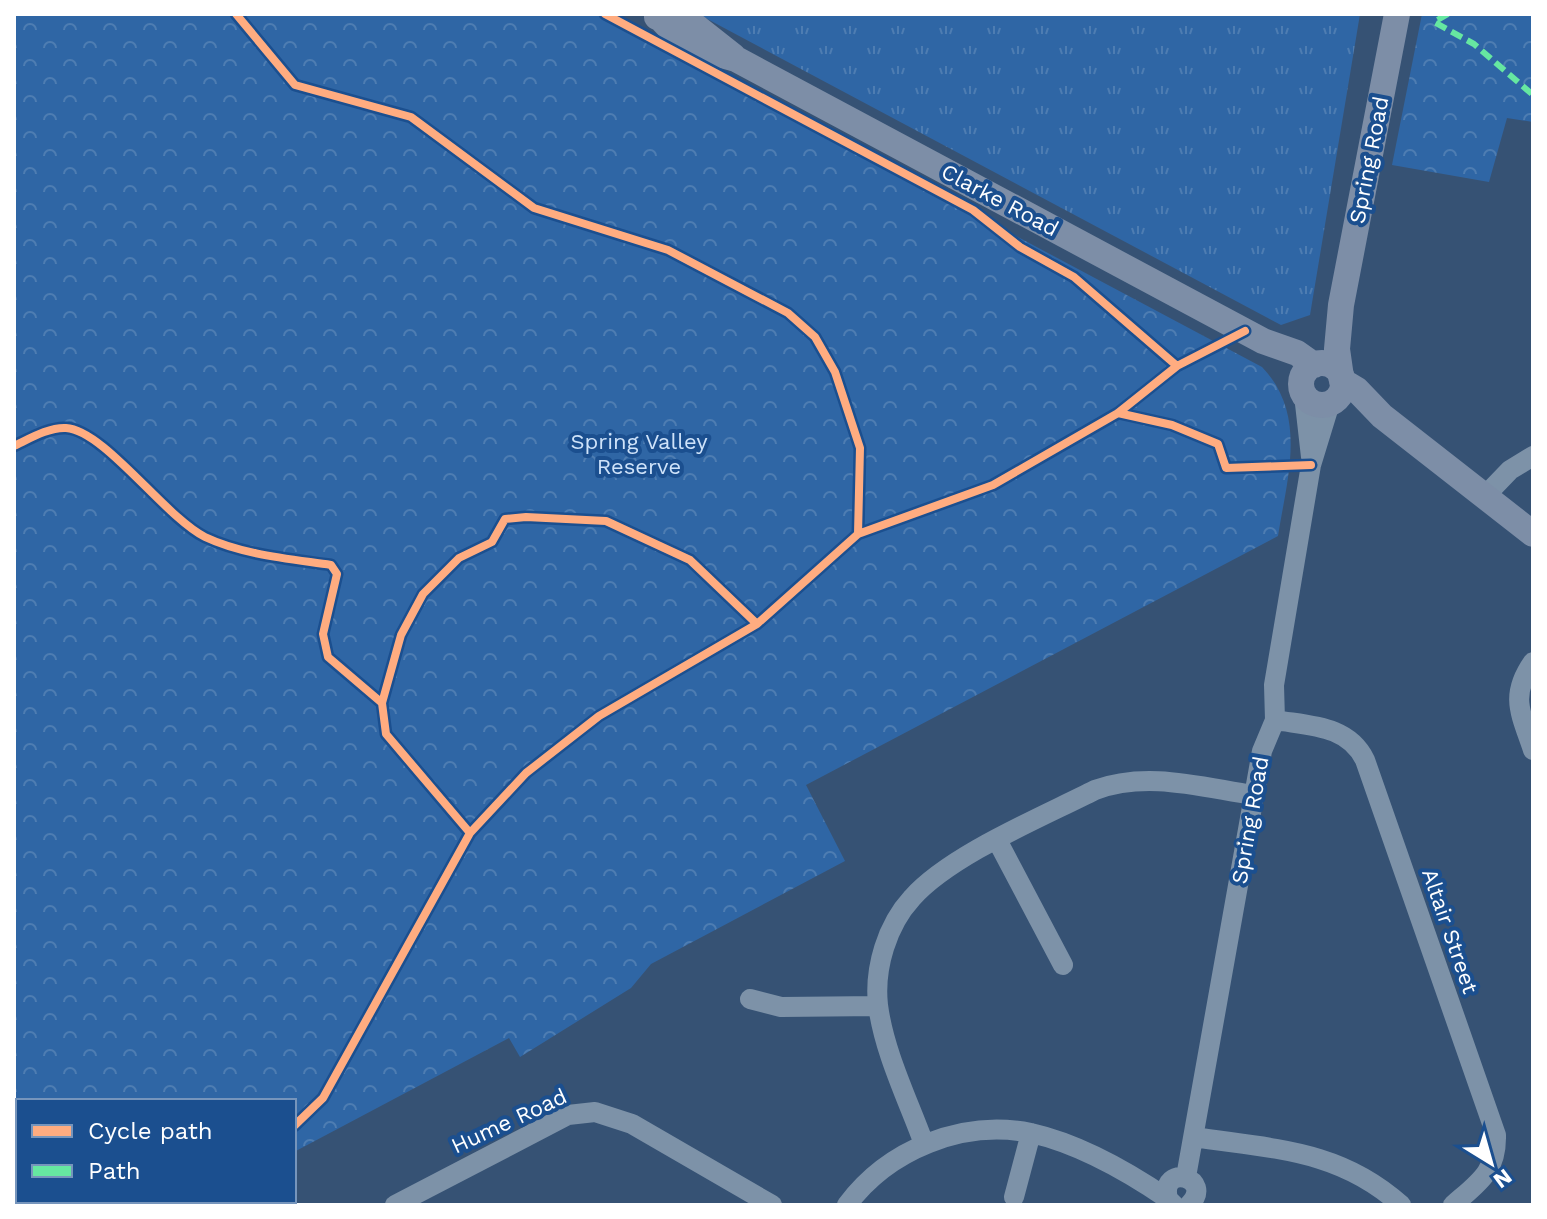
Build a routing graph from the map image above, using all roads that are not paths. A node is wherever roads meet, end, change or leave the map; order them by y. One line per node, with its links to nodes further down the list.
1 (1397, 14): 3 (main road, Spring Road)
2 (657, 17): 4 (main road, Clarke Road)
3 (1341, 305): 5 (main road, Spring Road); 6 (main road, Spring Road)
4 (1263, 341): 5 (main road, Clarke Road); 7 (main road, Clarke Road)
5 (1316, 364): 6 (main road); 7 (main road)
6 (1337, 391): 7 (main road); 9 (street, Spring Road); 10 (main road)
7 (1302, 392): 9 (street, Spring Road)
8 (1533, 456): 10 (street)
9 (1311, 465): 13 (street, Spring Road)
10 (1485, 496): 11 (main road)
11 (1533, 534)
12 (1533, 662): 14 (street)
13 (1275, 720): 15 (street, Spring Road); 30 (street, Altair Street)
14 (1533, 750)
15 (1253, 795): 16 (street); 21 (street, Spring Road)
16 (997, 840): 17 (street); 19 (street)
17 (1063, 965)
18 (750, 999): 19 (street)
19 (878, 1006): 22 (street)
20 (1031, 1133): 22 (street); 23 (street); 24 (street)
21 (1194, 1137): 23 (street, Spring Road); 29 (street)
22 (924, 1144): 27 (street)
23 (1175, 1190): 28 (street, Spring Road)
24 (1014, 1197)
25 (395, 1205): 26 (street, Hume Road)
26 (772, 1205)
27 (847, 1205)
28 (1189, 1205)
29 (1401, 1205)
30 (1453, 1205)

